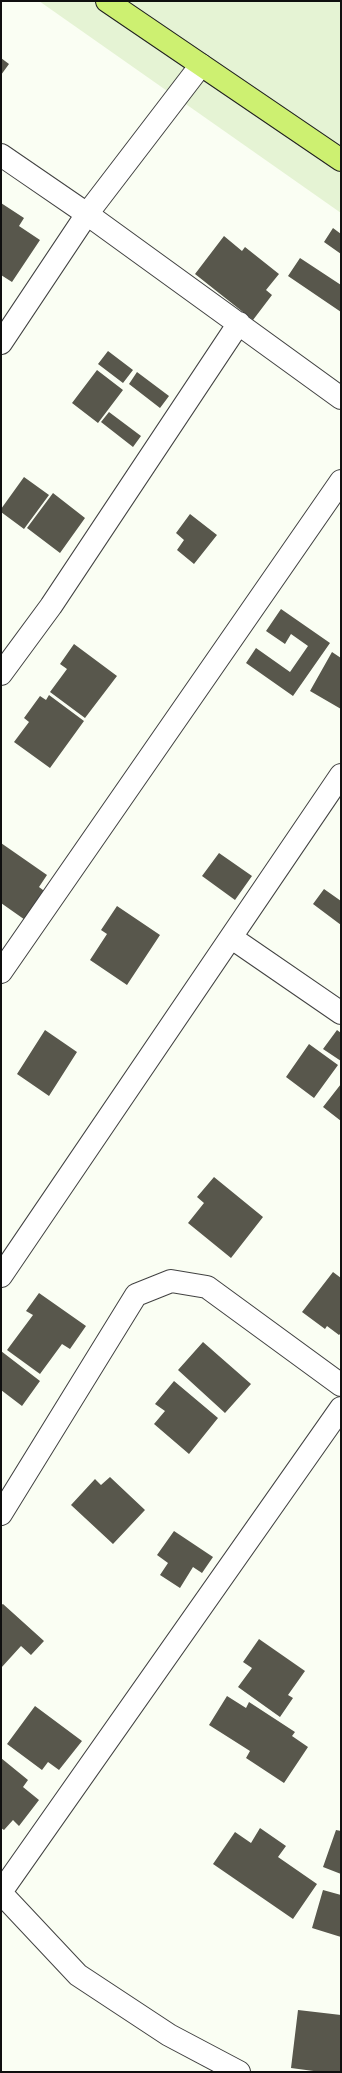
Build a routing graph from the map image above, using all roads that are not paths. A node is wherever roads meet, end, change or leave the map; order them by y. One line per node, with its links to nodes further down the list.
1 (107, 1): 2 (main road)
2 (201, 65): 4 (main road); 5 (street)
3 (1, 155): 5 (street)
4 (341, 160)
5 (87, 214): 6 (street); 7 (street)
6 (239, 323): 8 (street); 10 (street)
7 (1, 343)
8 (341, 398)
9 (341, 481): 13 (street)
10 (1, 674)
11 (341, 775): 12 (street)
12 (232, 938): 14 (street); 15 (street)
13 (1, 972)
14 (341, 1013)
15 (1, 1276)
16 (341, 1385): 18 (street)
17 (341, 1408): 19 (street)
18 (1, 1514)
19 (1, 1893): 20 (street)
20 (239, 2072)

